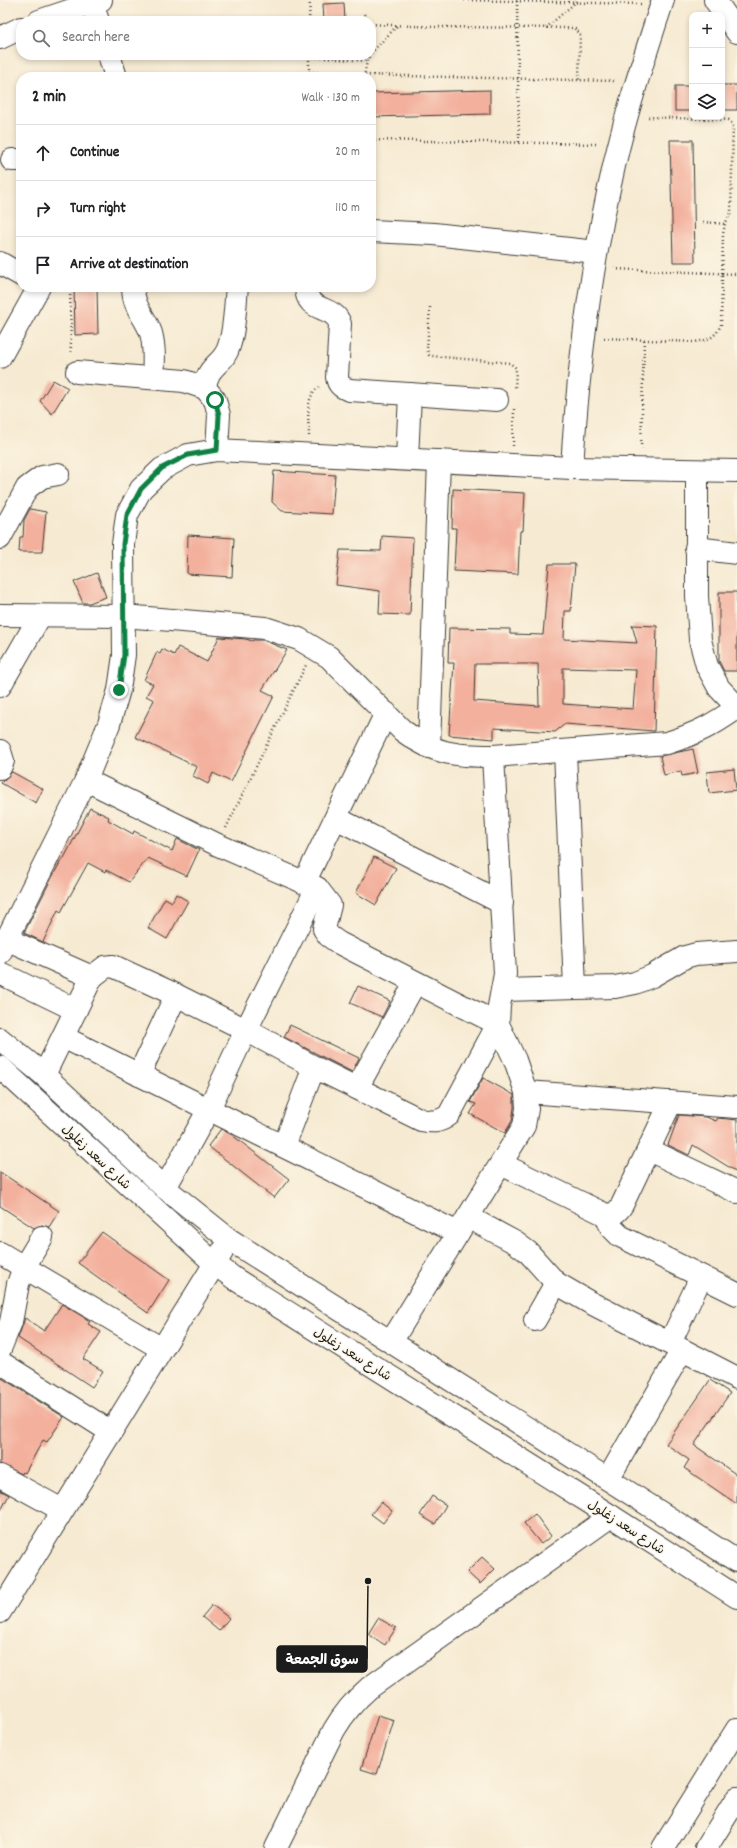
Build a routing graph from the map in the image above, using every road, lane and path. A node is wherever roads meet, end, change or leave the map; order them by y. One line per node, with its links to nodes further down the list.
1 (310, 0): 10 (path)
2 (464, 0): 3 (path)
3 (493, 0): 5 (path)
4 (715, 0): 16 (street)
5 (517, 1): 6 (path); 13 (path)
6 (576, 1): 7 (path); 14 (path)
7 (662, 2): 29 (street)
8 (97, 8): 9 (street)
9 (61, 16)
10 (309, 16)
11 (376, 24): 12 (path)
12 (397, 26): 13 (path); 18 (path)
13 (518, 28): 14 (path); 27 (path)
14 (546, 28): 28 (path)
15 (16, 30): 17 (street)
16 (737, 32)
17 (0, 38)
18 (376, 48)
19 (111, 60): 23 (street)
20 (309, 60): 24 (path)
21 (355, 60): 22 (path)
22 (367, 61): 25 (path)
23 (114, 72)
24 (309, 72)
25 (365, 72)
26 (376, 76): 27 (path)
27 (518, 79): 28 (path); 32 (path)
28 (578, 80): 29 (path)
29 (637, 82): 30 (street)
30 (627, 116): 33 (street); 35 (path)
31 (376, 140): 32 (path)
32 (519, 143): 33 (path)
33 (619, 145): 37 (street)
34 (703, 222): 35 (path)
35 (725, 224): 40 (path)
36 (376, 231): 37 (street)
37 (595, 260): 40 (path); 47 (street)
38 (0, 263): 39 (street)
39 (16, 272)
40 (723, 273): 41 (path); 48 (path)
41 (737, 274)
42 (36, 292): 49 (street)
43 (70, 292): 50 (path)
44 (134, 292): 51 (street)
45 (236, 292): 53 (street)
46 (306, 292): 52 (street)
47 (583, 337): 48 (path); 60 (street)
48 (644, 340): 61 (path)
49 (0, 357)
50 (77, 372): 51 (street)
51 (153, 377): 53 (street)
52 (339, 383): 54 (street); 57 (path)
53 (205, 388): 56 (street)
54 (410, 394): 55 (street); 58 (street)
55 (497, 400)
56 (217, 450): 57 (street); 70 (street)
57 (309, 454): 58 (street)
58 (407, 459): 59 (street)
59 (439, 461): 60 (street); 75 (street)
60 (572, 468): 61 (street)
61 (640, 470): 62 (street)
62 (697, 471): 63 (street); 66 (street)
63 (737, 471)
64 (58, 474): 65 (street)
65 (0, 538)
66 (696, 548): 67 (street); 73 (street)
67 (737, 553)
68 (0, 615): 69 (street)
69 (40, 616): 70 (street); 72 (street)
70 (124, 616): 71 (street); 80 (street)
71 (314, 647): 74 (street); 82 (path)
72 (0, 686)
73 (737, 707): 77 (street)
74 (386, 713): 75 (street); 81 (street)
75 (429, 747): 78 (street)
76 (0, 751): 79 (street)
77 (565, 751): 78 (street); 90 (street)
78 (493, 756): 84 (street)
79 (0, 768)
80 (86, 780): 82 (street); 85 (street)
81 (336, 818): 83 (street); 84 (street)
82 (218, 845): 83 (street)
83 (310, 885): 89 (street); 95 (street)
84 (502, 903): 91 (street)
85 (3, 946): 88 (street)
86 (737, 951): 90 (street)
87 (0, 973): 93 (street)
88 (92, 977): 92 (street); 93 (street)
89 (415, 983): 94 (street); 102 (street)
90 (575, 988): 91 (street)
91 (503, 990): 94 (street)
92 (176, 995): 95 (street); 101 (street)
93 (76, 1010): 96 (street)
94 (498, 1024): 102 (street); 103 (street)
95 (246, 1030): 98 (street); 106 (street)
96 (63, 1037): 100 (street); 101 (street)
97 (0, 1039): 100 (street, شارع سعد زغلول)
98 (314, 1066): 102 (street); 107 (street)
99 (0, 1067): 117 (street, شارع سعد زغلول)
100 (44, 1075): 110 (street, شارع سعد زغلول)
101 (140, 1075): 106 (street)
102 (357, 1088)
103 (526, 1092): 104 (street); 109 (street)
104 (671, 1102): 105 (street); 108 (street)
105 (737, 1107)
106 (209, 1109): 107 (street); 110 (street)
107 (284, 1146): 113 (street)
108 (649, 1150): 111 (street); 112 (street)
109 (501, 1164): 112 (street); 113 (street)
110 (166, 1188): 115 (street, شارع سعد زغلول)
111 (737, 1192)
112 (606, 1215): 119 (street)
113 (463, 1225): 120 (street); 123 (street)
114 (42, 1237): 118 (street)
115 (230, 1240): 117 (street); 123 (street, شارع سعد زغلول)
116 (0, 1253): 118 (street)
117 (215, 1264): 126 (street); 133 (street, شارع سعد زغلول)
118 (24, 1267): 125 (street); 126 (street)
119 (701, 1277): 121 (street); 124 (street)
120 (556, 1283): 122 (street); 124 (street)
121 (737, 1294)
122 (536, 1320)
123 (391, 1342): 131 (street, شارع سعد زغلول)
124 (676, 1347): 128 (street); 131 (street)
125 (0, 1349)
126 (162, 1349): 129 (street)
127 (0, 1362): 129 (street)
128 (737, 1378)
129 (111, 1432): 132 (street)
130 (0, 1476): 132 (street)
131 (608, 1479): 134 (street, شارع سعد زغلول)
132 (62, 1510): 137 (street)
133 (611, 1516): 135 (street, شارع سعد زغلول); 140 (street)
134 (729, 1556): 135 (street)
135 (704, 1576): 136 (street, شارع سعد زغلول)
136 (737, 1597)
137 (0, 1612)
138 (737, 1729): 141 (street)
139 (737, 1798): 142 (street)
140 (276, 1848)
141 (663, 1848)
142 (706, 1848)

